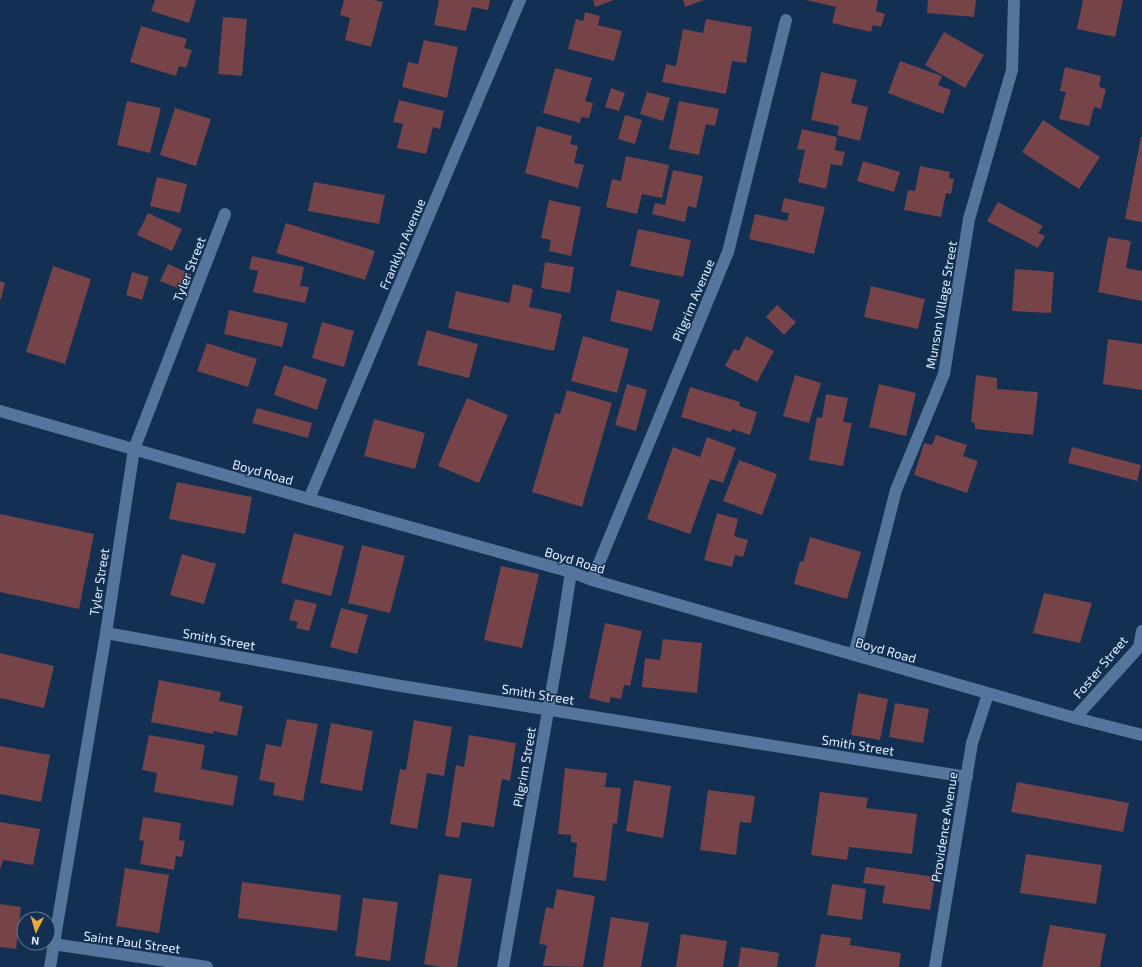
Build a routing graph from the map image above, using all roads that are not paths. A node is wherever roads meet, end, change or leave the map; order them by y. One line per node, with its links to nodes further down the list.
1 (520, 0): 7 (street, Franklyn Avenue)
2 (1014, 0): 13 (street, Munson Village Street)
3 (786, 20): 9 (street, Pilgrim Avenue)
4 (225, 214): 6 (street, Tyler Street)
5 (0, 411): 6 (street, Boyd Road)
6 (134, 449): 7 (street, Boyd Road); 11 (street, Tyler Street)
7 (309, 499): 8 (street, Boyd Road)
8 (571, 572): 9 (street, Boyd Road); 15 (street, Pilgrim Street)
9 (592, 580): 13 (street, Boyd Road)
10 (1142, 631): 12 (street, Foster Street)
11 (106, 633): 15 (street, Smith Street); 19 (street, Tyler Street)
12 (1140, 646): 16 (street, Foster Street)
13 (854, 655): 14 (street, Boyd Road)
14 (988, 694): 16 (street, Boyd Road); 18 (street, Providence Avenue)
15 (549, 710): 18 (street, Smith Street); 24 (street, Pilgrim Street)
16 (1075, 718): 17 (street, Boyd Road)
17 (1142, 736)
18 (966, 777): 25 (street, Providence Avenue)
19 (56, 926)
20 (56, 944): 23 (street, Saint Paul Street)
21 (52, 951): 22 (street, Tyler Street)
22 (50, 967)
23 (207, 967)
24 (503, 967)
25 (935, 967)

